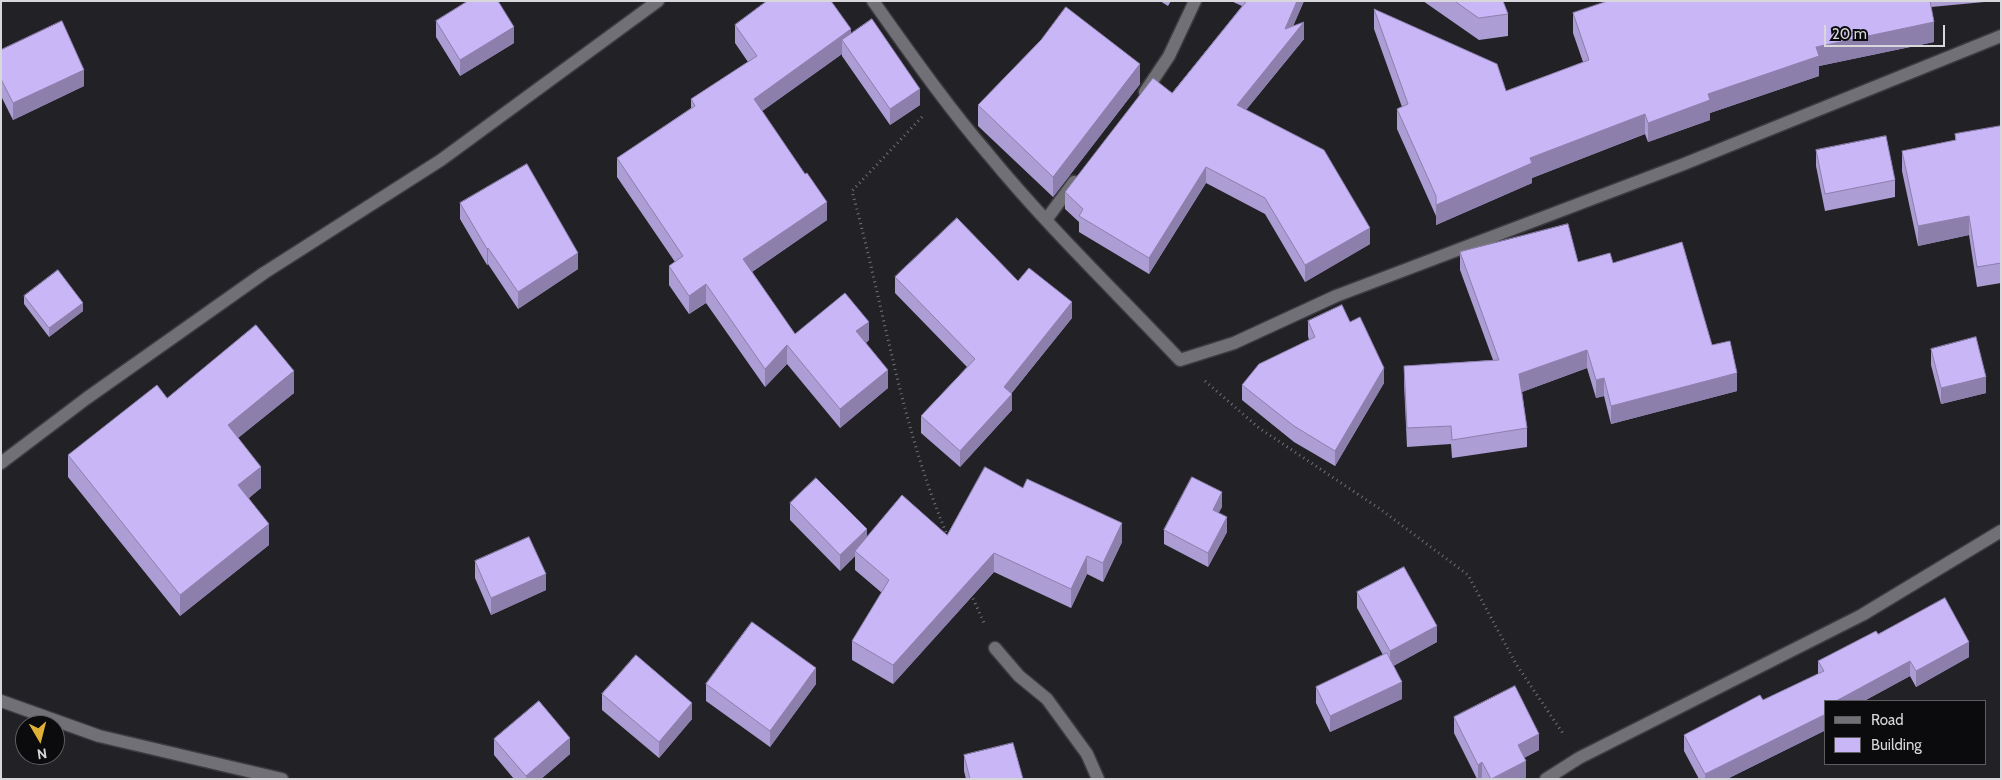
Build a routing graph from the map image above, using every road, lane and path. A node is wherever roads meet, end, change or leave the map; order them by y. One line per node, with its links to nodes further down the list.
1 (658, 1): 10 (street)
2 (873, 1): 5 (street)
3 (1195, 1): 6 (street)
4 (2001, 36): 9 (street)
5 (942, 96): 8 (street); 12 (path)
6 (1137, 101)
7 (1084, 170): 8 (street)
8 (1046, 220): 9 (street)
9 (1180, 360): 16 (path)
10 (1, 463)
11 (2001, 531): 16 (street)
12 (950, 542)
13 (968, 585): 14 (path)
14 (994, 648): 18 (street)
15 (1, 702): 17 (street)
16 (1579, 758): 19 (street)
17 (282, 779)
18 (1098, 779)
19 (1546, 779)

